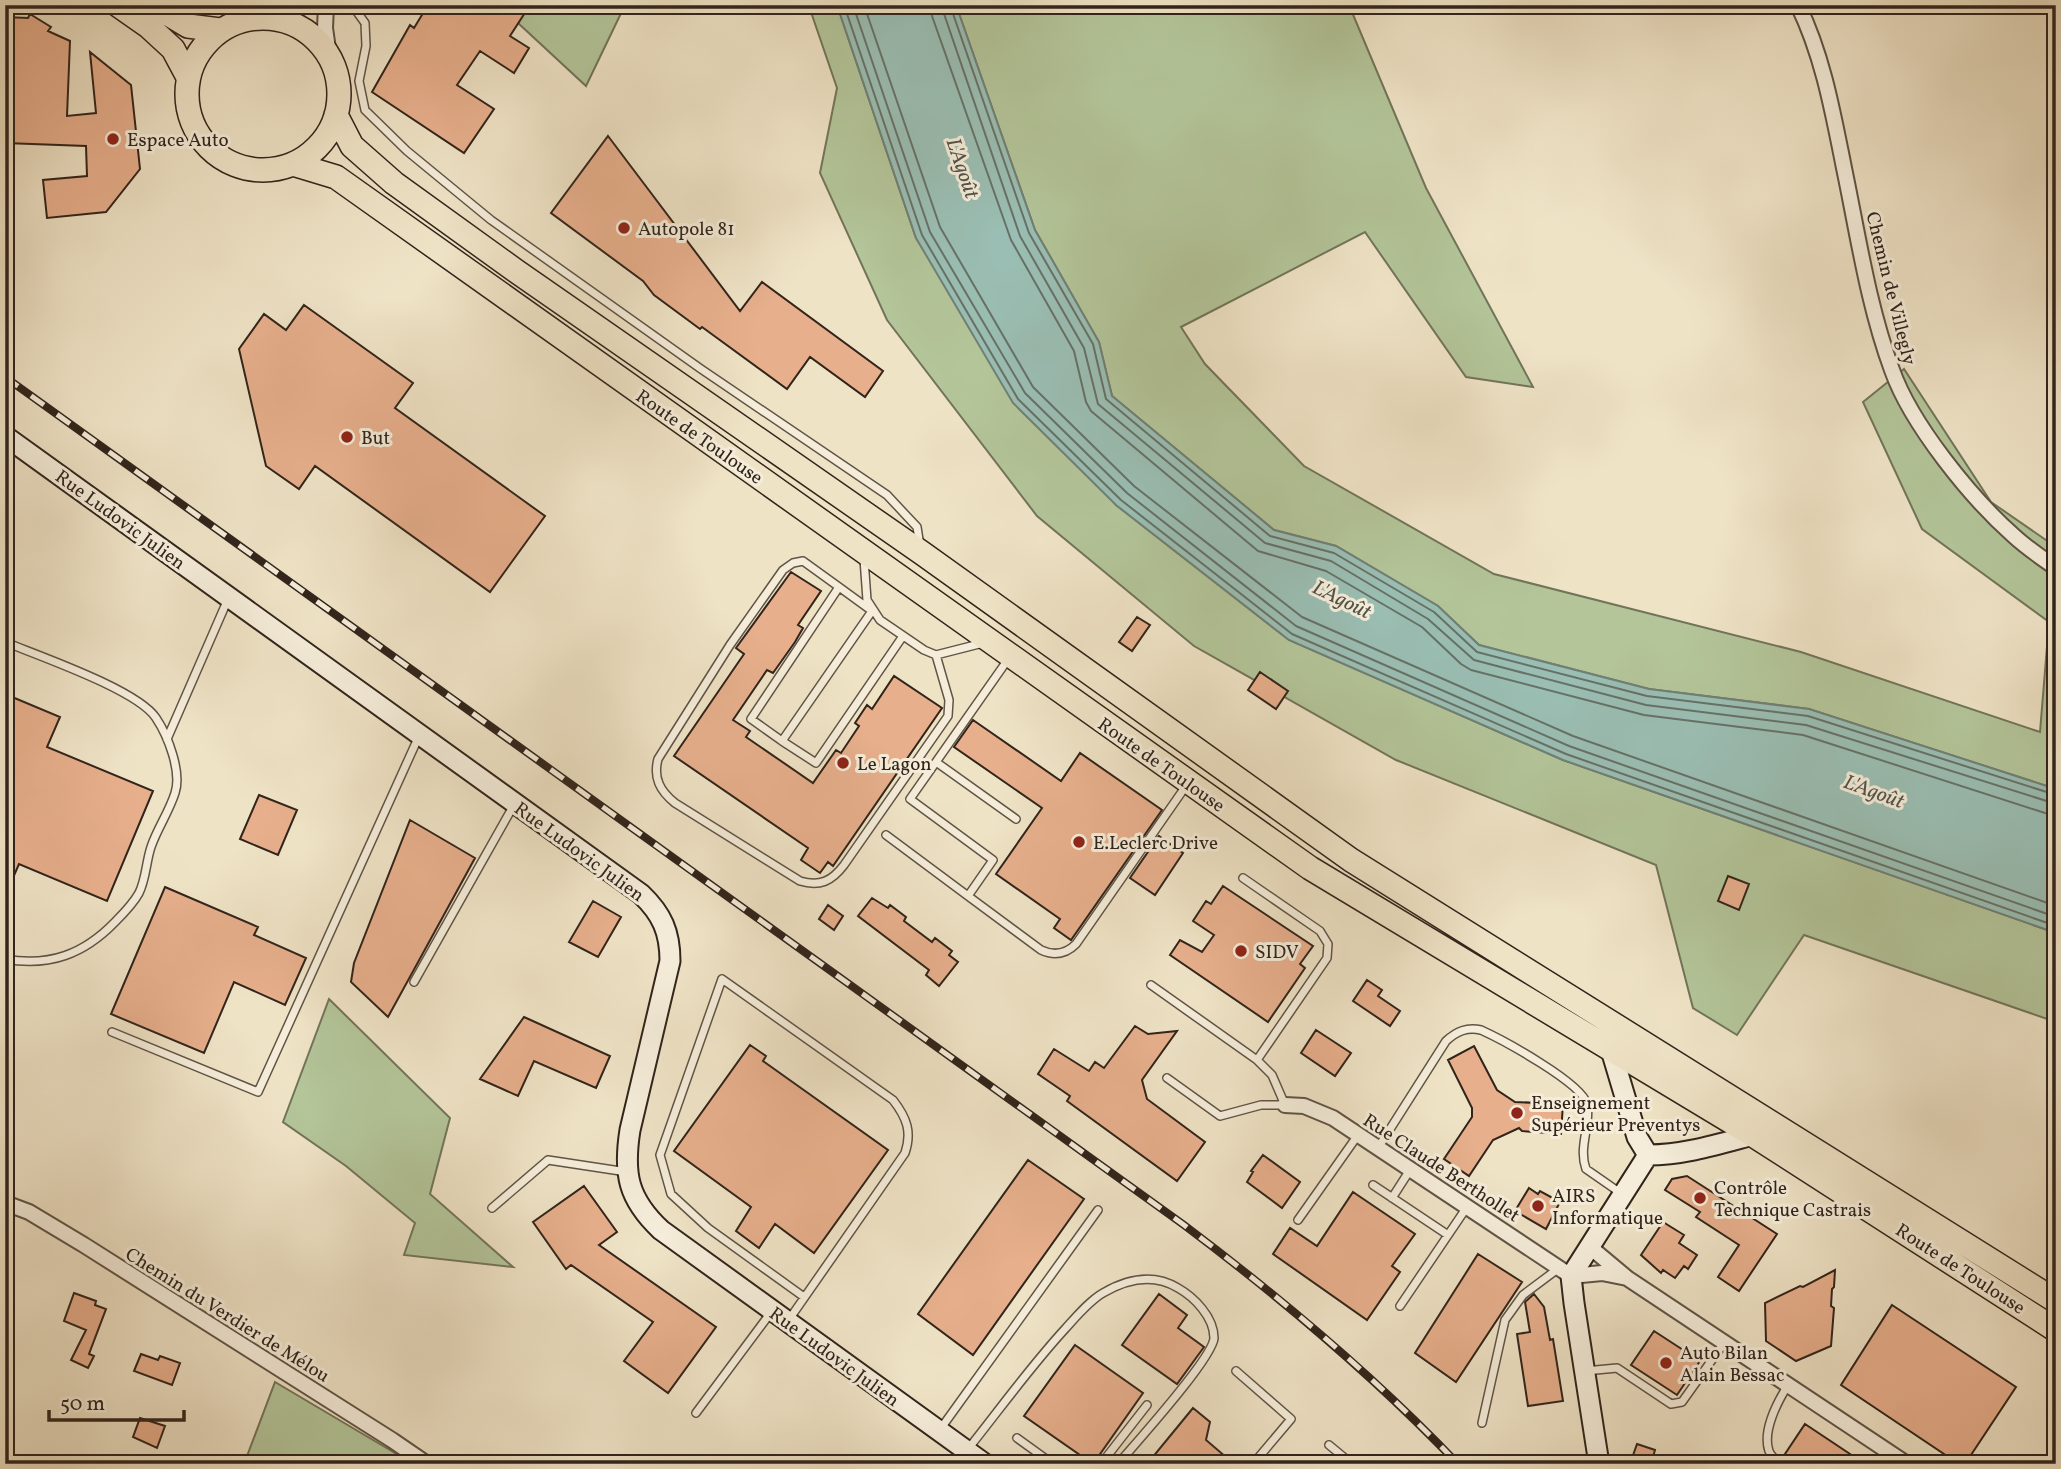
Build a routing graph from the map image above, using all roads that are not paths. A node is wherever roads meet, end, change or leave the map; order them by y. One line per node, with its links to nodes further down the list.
1 (117, 5): 10 (main road)
2 (153, 5): 8 (main road)
3 (305, 5): 7 (street)
4 (326, 5): 9 (street)
5 (352, 5): 15 (lane)
6 (1798, 5): 16 (street, Chemin de Villegly)
7 (280, 19): 8 (main road); 9 (main road)
8 (220, 30): 10 (main road)
9 (329, 57): 11 (main road)
10 (188, 77): 12 (main road)
11 (336, 115): 12 (main road); 15 (main road, Route de Toulouse)
12 (293, 164): 14 (main road, Route de Toulouse)
13 (5, 436): 18 (main road, Rue Ludovic Julien)
14 (862, 551): 19 (lane); 22 (main road, Route de Toulouse)
15 (922, 553): 62 (main road, Route de Toulouse)
16 (2056, 568)
17 (839, 587): 19 (lane); 23 (lane); 27 (lane)
18 (229, 597): 25 (main road, Rue Ludovic Julien); 26 (lane)
19 (872, 611): 20 (lane); 27 (lane)
20 (903, 636): 23 (lane); 27 (lane)
21 (5, 642): 26 (lane)
22 (989, 642): 23 (lane); 24 (main road, Route de Toulouse)
23 (936, 655)
24 (1010, 656): 28 (lane); 29 (main road, Route de Toulouse)
25 (419, 735): 30 (main road, Rue Ludovic Julien); 38 (lane)
26 (167, 739): 35 (lane)
27 (782, 741)
28 (936, 762): 31 (lane); 34 (lane)
29 (1188, 782): 34 (lane); 39 (main road, Route de Toulouse)
30 (515, 803): 36 (lane); 48 (main road, Rue Ludovic Julien)
31 (1016, 819)
32 (886, 835): 34 (lane)
33 (1243, 878): 40 (lane)
34 (968, 896)
35 (5, 959)
36 (414, 982)
37 (1152, 985): 40 (lane)
38 (112, 1032)
39 (1611, 1049): 44 (main road, Route de Toulouse); 46 (main road)
40 (1257, 1059): 42 (lane)
41 (1167, 1078): 42 (lane)
42 (1285, 1105): 43 (street, Rue Claude Berthollet)
43 (1358, 1135): 45 (street, Rue Claude Berthollet); 56 (lane)
44 (1753, 1135): 46 (main road); 65 (main road, Route de Toulouse)
45 (1378, 1148): 47 (street, Rue Claude Berthollet); 50 (lane)
46 (1648, 1155): 50 (main road)
47 (1410, 1170): 51 (lane); 53 (street, Rue Claude Berthollet)
48 (626, 1172): 54 (lane); 64 (main road, Rue Ludovic Julien)
49 (1373, 1185): 51 (lane)
50 (1623, 1195): 58 (main road)
51 (1392, 1198): 57 (lane)
52 (5, 1203): 77 (street, Chemin du Verdier de Mélou)
53 (1467, 1207): 57 (lane); 59 (street, Rue Claude Berthollet)
54 (492, 1208)
55 (1098, 1209): 73 (lane)
56 (1298, 1220)
57 (1448, 1235): 63 (lane)
58 (1590, 1247): 59 (main road); 60 (street)
59 (1566, 1272): 60 (street); 68 (main road); 72 (lane)
60 (1627, 1278): 66 (street)
61 (804, 1297): 61 (lane); 64 (lane)
62 (2056, 1300)
63 (1400, 1306)
64 (780, 1316): 71 (lane); 73 (main road, Rue Ludovic Julien)
65 (2056, 1330)
66 (1724, 1342): 68 (lane); 69 (street)
67 (1236, 1371): 82 (lane)
68 (1584, 1371): 84 (main road)
69 (1788, 1385): 85 (lane); 86 (street)
70 (1147, 1405): 80 (lane)
71 (696, 1413)
72 (1482, 1423)
73 (939, 1431): 76 (main road, Rue Ludovic Julien)
74 (1017, 1438): 79 (lane)
75 (1329, 1444): 83 (lane)
76 (967, 1451): 78 (main road, Rue Ludovic Julien); 81 (lane)
77 (426, 1464)
78 (985, 1464)
79 (1053, 1464)
80 (1101, 1464)
81 (1118, 1464)
82 (1253, 1464)
83 (1352, 1464)
84 (1599, 1464)
85 (1781, 1464)
86 (1907, 1464)

